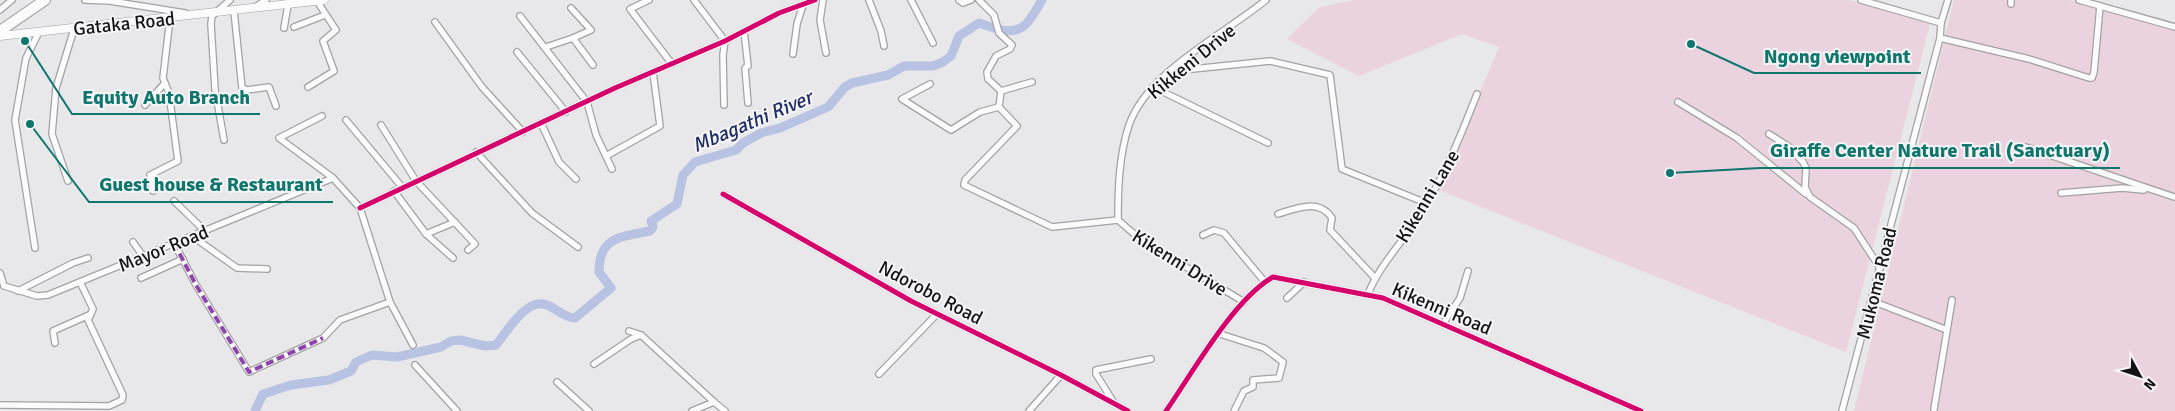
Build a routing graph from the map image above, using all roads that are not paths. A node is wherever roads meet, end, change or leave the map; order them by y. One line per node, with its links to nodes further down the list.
1 (12, 0): 26 (street)
2 (44, 0): 42 (highway)
3 (85, 0): 34 (street)
4 (230, 0): 30 (street)
5 (266, 0): 27 (street)
6 (324, 0): 20 (street, Gataka Road)
7 (649, 0): 53 (street)
8 (694, 0): 46 (street)
9 (815, 0): 22 (street)
10 (823, 0): 51 (street)
11 (870, 0): 48 (street)
12 (911, 0): 47 (street)
13 (958, 0): 14 (street)
14 (971, 0)
15 (979, 0): 25 (street)
16 (1266, 0): 55 (street, Kikkeni Drive)
17 (1861, 0): 36 (street)
18 (1948, 0): 36 (street, Mukoma Road)
19 (2079, 0): 23 (street)
20 (312, 1): 21 (street, Gataka Road); 31 (street)
21 (288, 5): 27 (street, Gataka Road); 39 (street)
22 (803, 5): 41 (street); 52 (street)
23 (2100, 6): 38 (street); 45 (street)
24 (572, 8): 44 (street)
25 (987, 8): 29 (street); 62 (street)
26 (0, 10)
27 (251, 10): 28 (street, Gataka Road)
28 (234, 11): 30 (street, Gataka Road); 69 (street)
29 (998, 11)
30 (217, 13): 34 (street, Gataka Road); 78 (street)
31 (325, 15): 37 (street); 60 (street)
32 (520, 16): 49 (street)
33 (170, 18): 34 (street, Gataka Road); 40 (street, Gataka Road); 58 (street)
34 (180, 18)
35 (435, 22): 76 (street)
36 (1941, 23): 45 (street, Mukoma Road)
37 (294, 26)
38 (2175, 27)
39 (284, 28)
40 (74, 29): 43 (street, Gataka Road); 87 (street)
41 (744, 31): 46 (street); 66 (street)
42 (0, 32): 43 (street, Gataka Road)
43 (39, 32): 108 (street)
44 (573, 38): 49 (street); 54 (street)
45 (1940, 38): 114 (street, Mukoma Road)
46 (725, 41): 53 (street); 68 (street)
47 (933, 43)
48 (884, 46)
49 (546, 47): 64 (street)
50 (517, 52): 71 (street)
51 (826, 53)
52 (793, 54)
53 (672, 64): 56 (street)
54 (593, 65)
55 (1173, 71): 61 (street, Kikkeni Drive); 96 (street)
56 (652, 72): 64 (street); 82 (street)
57 (1032, 82): 62 (street)
58 (164, 84): 67 (street); 89 (street)
59 (930, 84): 70 (street)
60 (308, 87)
61 (1154, 87): 79 (street); 99 (street, Kikkeni Drive)
62 (1001, 91): 70 (street)
63 (1477, 94): 96 (street, Kikenni Lane)
64 (586, 102): 71 (street); 82 (street)
65 (1678, 102): 93 (street)
66 (748, 103)
67 (145, 104)
68 (724, 105)
69 (276, 106)
70 (999, 107): 99 (street)
71 (566, 112): 74 (street)
72 (322, 116): 84 (street)
73 (346, 120): 88 (street)
74 (541, 123): 76 (street); 85 (street)
75 (381, 125): 86 (street)
76 (523, 132): 81 (street)
77 (1769, 134): 93 (street)
78 (224, 140)
79 (1268, 143)
80 (2026, 147): 94 (street)
81 (476, 152): 86 (street); 107 (street)
82 (606, 156): 83 (street)
83 (612, 169)
84 (332, 178): 97 (street); 101 (street, Mayor Road)
85 (576, 179)
86 (416, 180): 88 (street); 100 (street)
87 (68, 181)
88 (402, 187): 90 (street)
89 (153, 191)
90 (394, 191): 97 (street); 102 (street)
91 (2061, 193): 94 (street)
92 (723, 194): 132 (street, Ndorobo Road)
93 (1810, 196): 114 (street)
94 (2174, 197)
95 (174, 201): 101 (street)
96 (1426, 203): 119 (street, Kikenni Lane)
97 (360, 208): 129 (street)
98 (1278, 214): 119 (street)
99 (1118, 220): 130 (street, Kikenni Drive)
100 (455, 222): 102 (street); 109 (street)
101 (205, 231): 104 (street, Mayor Road)
102 (426, 234): 112 (street)
103 (1203, 235): 120 (street)
104 (192, 236): 106 (street, Mayor Road); 115 (street)
105 (133, 242): 110 (street)
106 (174, 243): 110 (street, Mayor Road); 113 (street)
107 (578, 247)
108 (35, 248)
109 (468, 250)
110 (143, 256): 121 (street, Mayor Road)
111 (88, 258): 124 (street)
112 (453, 258)
113 (183, 260): 118 (street); 129 (street)
114 (1880, 268): 128 (street, Mukoma Road)
115 (268, 269)
116 (1468, 271): 133 (street)
117 (0, 273): 123 (street, Mayor Road)
118 (141, 278)
119 (1374, 278): 125 (street, Kikenni Lane)
120 (1264, 281): 122 (street, Kikenni Road); 130 (street)
121 (80, 282): 124 (street, Mayor Road); 131 (street)
122 (1304, 282): 125 (street, Kikenni Road); 126 (street)
123 (2, 287): 124 (street, Mayor Road)
124 (18, 291)
125 (1368, 294): 133 (street, Kikenni Road)
126 (1287, 298)
127 (1952, 300): 134 (street)
128 (1872, 301): 134 (street); 159 (street, Mukoma Road)
129 (390, 302): 139 (street)
130 (1244, 302): 136 (street)
131 (91, 314): 138 (street); 148 (street)
132 (937, 314): 143 (street); 144 (street, Ndorobo Road)
133 (1443, 324): 158 (street, Kikenni Road)
134 (1947, 330): 149 (street)
135 (629, 331): 137 (street)
136 (1220, 334): 156 (street); 157 (street)
137 (641, 335): 141 (street); 146 (street)
138 (54, 343)
139 (413, 345)
140 (1151, 359): 147 (street)
141 (594, 364)
142 (415, 365): 150 (street)
143 (879, 374)
144 (1061, 375): 147 (street, Ndorobo Road); 154 (street)
145 (557, 382): 151 (street)
146 (714, 402): 152 (street); 153 (street)
147 (1115, 404): 155 (street, Ndorobo Road)
148 (0, 405)
149 (1934, 409)
150 (457, 411)
151 (589, 411)
152 (692, 411)
153 (725, 411)
154 (1029, 411)
155 (1128, 411)
156 (1166, 411)
157 (1234, 411)
158 (1641, 411)
159 (1842, 411)

